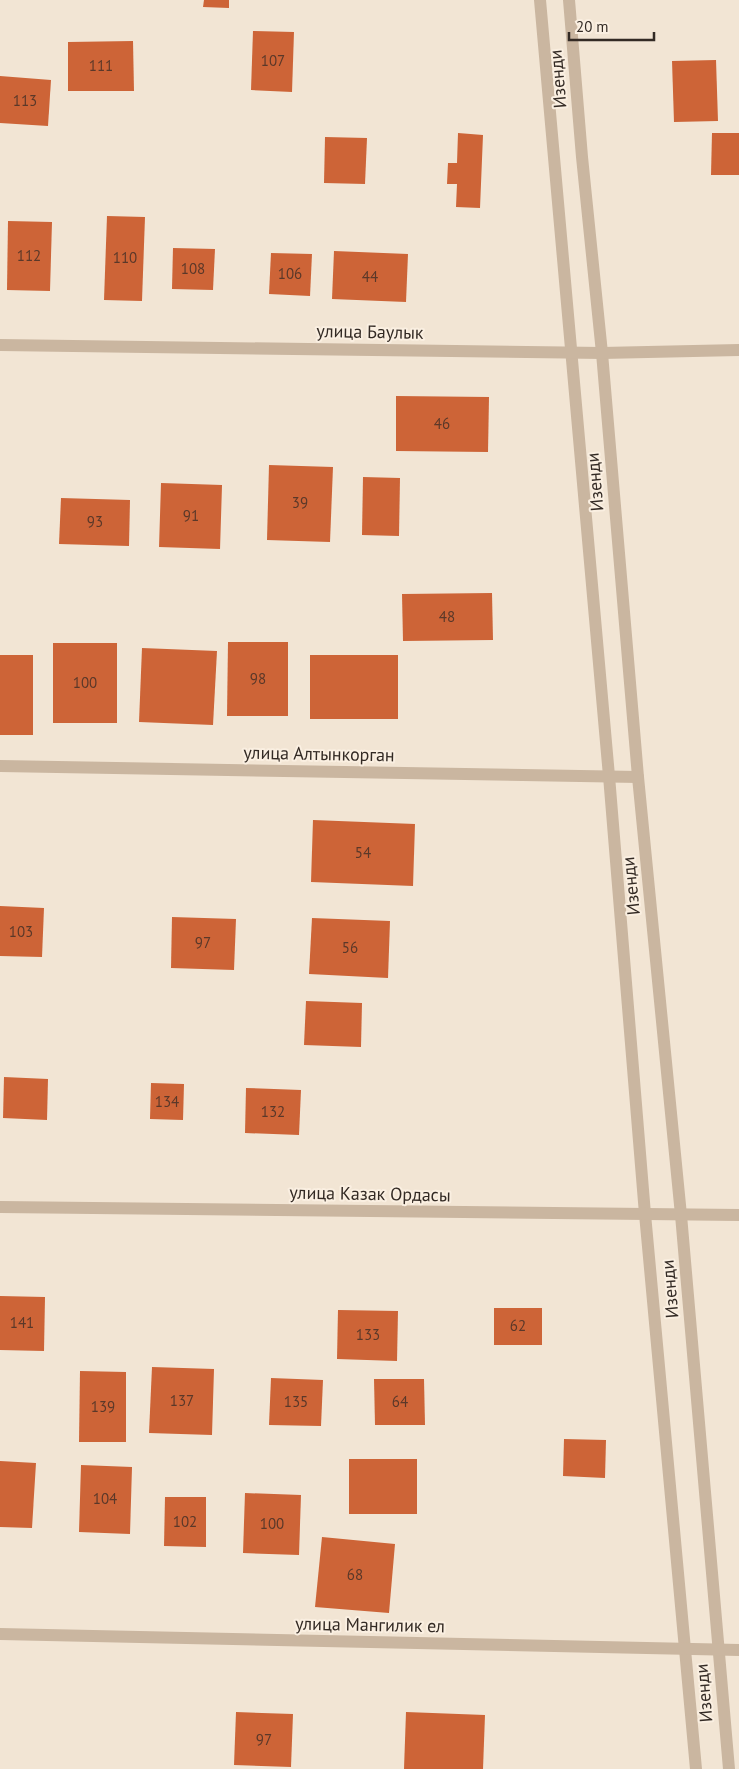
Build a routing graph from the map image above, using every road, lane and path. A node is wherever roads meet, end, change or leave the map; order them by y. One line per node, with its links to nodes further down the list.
1 (540, 0): 5 (street, Изенди)
2 (569, 0): 6 (street, Изенди)
3 (0, 345): 5 (street, улица Баулык)
4 (739, 350): 6 (street, улица Баулык)
5 (572, 352): 6 (street, улица Баулык); 8 (street, Изенди)
6 (602, 353): 9 (street, Изенди)
7 (0, 766): 8 (street, улица Алтынкорган)
8 (609, 776): 9 (street, улица Алтынкорган); 11 (street, Изенди)
9 (638, 777): 12 (street, Изенди)
10 (0, 1207): 11 (street, улица Казак Ордасы)
11 (645, 1214): 12 (street, улица Казак Ордасы); 15 (street, Изенди)
12 (681, 1215): 13 (street, улица Казак Ордасы); 16 (street, Изенди)
13 (739, 1215)
14 (0, 1634): 15 (street, улица Мангилик ел)
15 (685, 1649): 16 (street, улица Мангилик ел); 18 (street, Изенди)
16 (718, 1650): 17 (street, улица Мангилик ел); 19 (street, Изенди)
17 (739, 1650)
18 (696, 1769)
19 (728, 1769)

